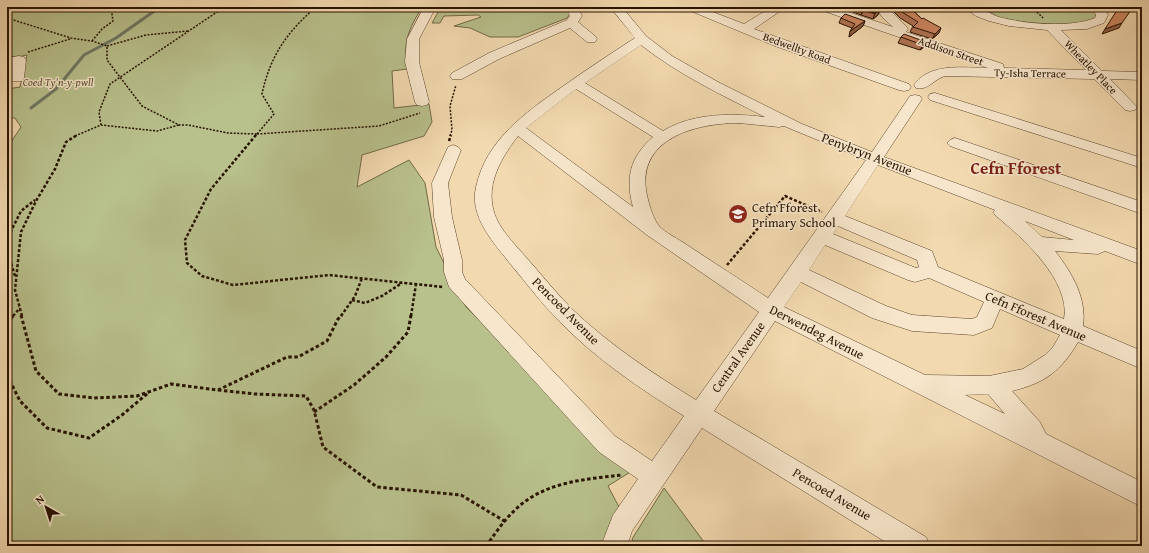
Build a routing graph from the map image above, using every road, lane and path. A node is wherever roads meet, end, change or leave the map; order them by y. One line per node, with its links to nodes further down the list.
1 (14, 7): 14 (path)
2 (111, 7): 24 (path)
3 (230, 7): 19 (path)
4 (316, 7): 43 (path)
5 (430, 7): 36 (street)
6 (572, 7): 16 (street)
7 (616, 7): 23 (street, Penybryn Avenue)
8 (690, 7): 18 (street, Bedwellty Road)
9 (780, 7): 18 (street)
10 (822, 7): 20 (street, Addison Street)
11 (881, 7): 20 (street)
12 (970, 7): 17 (street, Wheatley Place)
13 (1098, 7): 17 (street, Wheatley Place)
14 (7, 8)
15 (7, 18): 21 (path)
16 (571, 23): 22 (street); 29 (street)
17 (1051, 26): 28 (street, Wheatley Place)
18 (745, 29): 34 (street, Bedwellty Road)
19 (188, 31): 25 (path); 32 (path)
20 (899, 33): 27 (street, Addison Street)
21 (71, 38): 24 (path); 26 (path)
22 (591, 39)
23 (642, 39): 33 (street, Pencoed Avenue); 35 (street, Penybryn Avenue)
24 (92, 41): 25 (path)
25 (104, 45): 32 (path)
26 (12, 61): 31 (street)
27 (1013, 72): 28 (street, Ty-Isha Terrace); 34 (street, Ty-Isha Terrace)
28 (1098, 75): 30 (street, Ty-Isha Terrace); 37 (street, Wheatley Place)
29 (458, 76): 46 (path)
30 (1142, 76)
31 (17, 78)
32 (120, 78): 39 (path); 40 (path)
33 (576, 83): 42 (street, Pencoed Avenue); 44 (street)
34 (913, 90): 47 (street, Central Avenue); 48 (street)
35 (739, 98): 38 (street); 41 (street, Penybryn Avenue)
36 (422, 102): 43 (path)
37 (1130, 107)
38 (742, 119): 41 (street); 44 (street)
39 (101, 125): 40 (path); 52 (path)
40 (179, 125): 43 (path)
41 (797, 127): 47 (street, Penybryn Avenue)
42 (517, 128): 49 (street, Derwendeg Avenue); 81 (street, Pencoed Avenue)
43 (257, 134): 64 (path)
44 (664, 137): 50 (street)
45 (955, 143): 53 (street)
46 (453, 150): 67 (street)
47 (876, 159): 51 (street, Penybryn Avenue); 54 (street, Central Avenue)
48 (1142, 163)
49 (600, 191): 50 (street); 55 (street, Derwendeg Avenue)
50 (636, 192): 55 (street)
51 (973, 194): 57 (street); 58 (street, Penybryn Avenue)
52 (37, 199): 63 (path); 63 (path)
53 (1142, 208)
54 (835, 218): 56 (street, Central Avenue); 60 (street); 62 (path)
55 (653, 231): 62 (street, Derwendeg Avenue)
56 (822, 237): 60 (street); 61 (street, Central Avenue)
57 (1037, 243): 58 (street); 73 (street)
58 (1121, 250): 59 (street, Penybryn Avenue)
59 (1142, 258)
60 (930, 271): 68 (street, Cefn Fforest Avenue)
61 (797, 272): 68 (street); 71 (street, Central Avenue)
62 (719, 275): 71 (street, Derwendeg Avenue)
63 (16, 278): 70 (path)
64 (362, 278): 65 (path); 69 (path)
65 (402, 283): 66 (path); 69 (path)
66 (416, 284): 67 (path); 80 (path)
67 (462, 288): 83 (street)
68 (995, 298): 73 (street, Cefn Fforest Avenue)
69 (352, 300): 78 (path)
70 (20, 308): 72 (path); 79 (path)
71 (771, 310): 76 (street, Derwendeg Avenue); 81 (street, Central Avenue)
72 (7, 323)
73 (1074, 332): 74 (street, Cefn Fforest Avenue); 77 (street)
74 (1142, 360)
75 (7, 375): 79 (path)
76 (921, 384): 77 (street); 82 (street, Derwendeg Avenue)
77 (993, 385): 82 (street)
78 (218, 390): 79 (path); 80 (path)
79 (150, 391)
80 (314, 412): 85 (path)
81 (699, 413): 83 (street, Central Avenue); 88 (street, Pencoed Avenue)
82 (1038, 442): 84 (street, Derwendeg Avenue)
83 (654, 476): 85 (path); 87 (street, Central Avenue)
84 (1142, 495)
85 (506, 522): 86 (path)
86 (486, 546)
87 (614, 546)
88 (917, 546)

